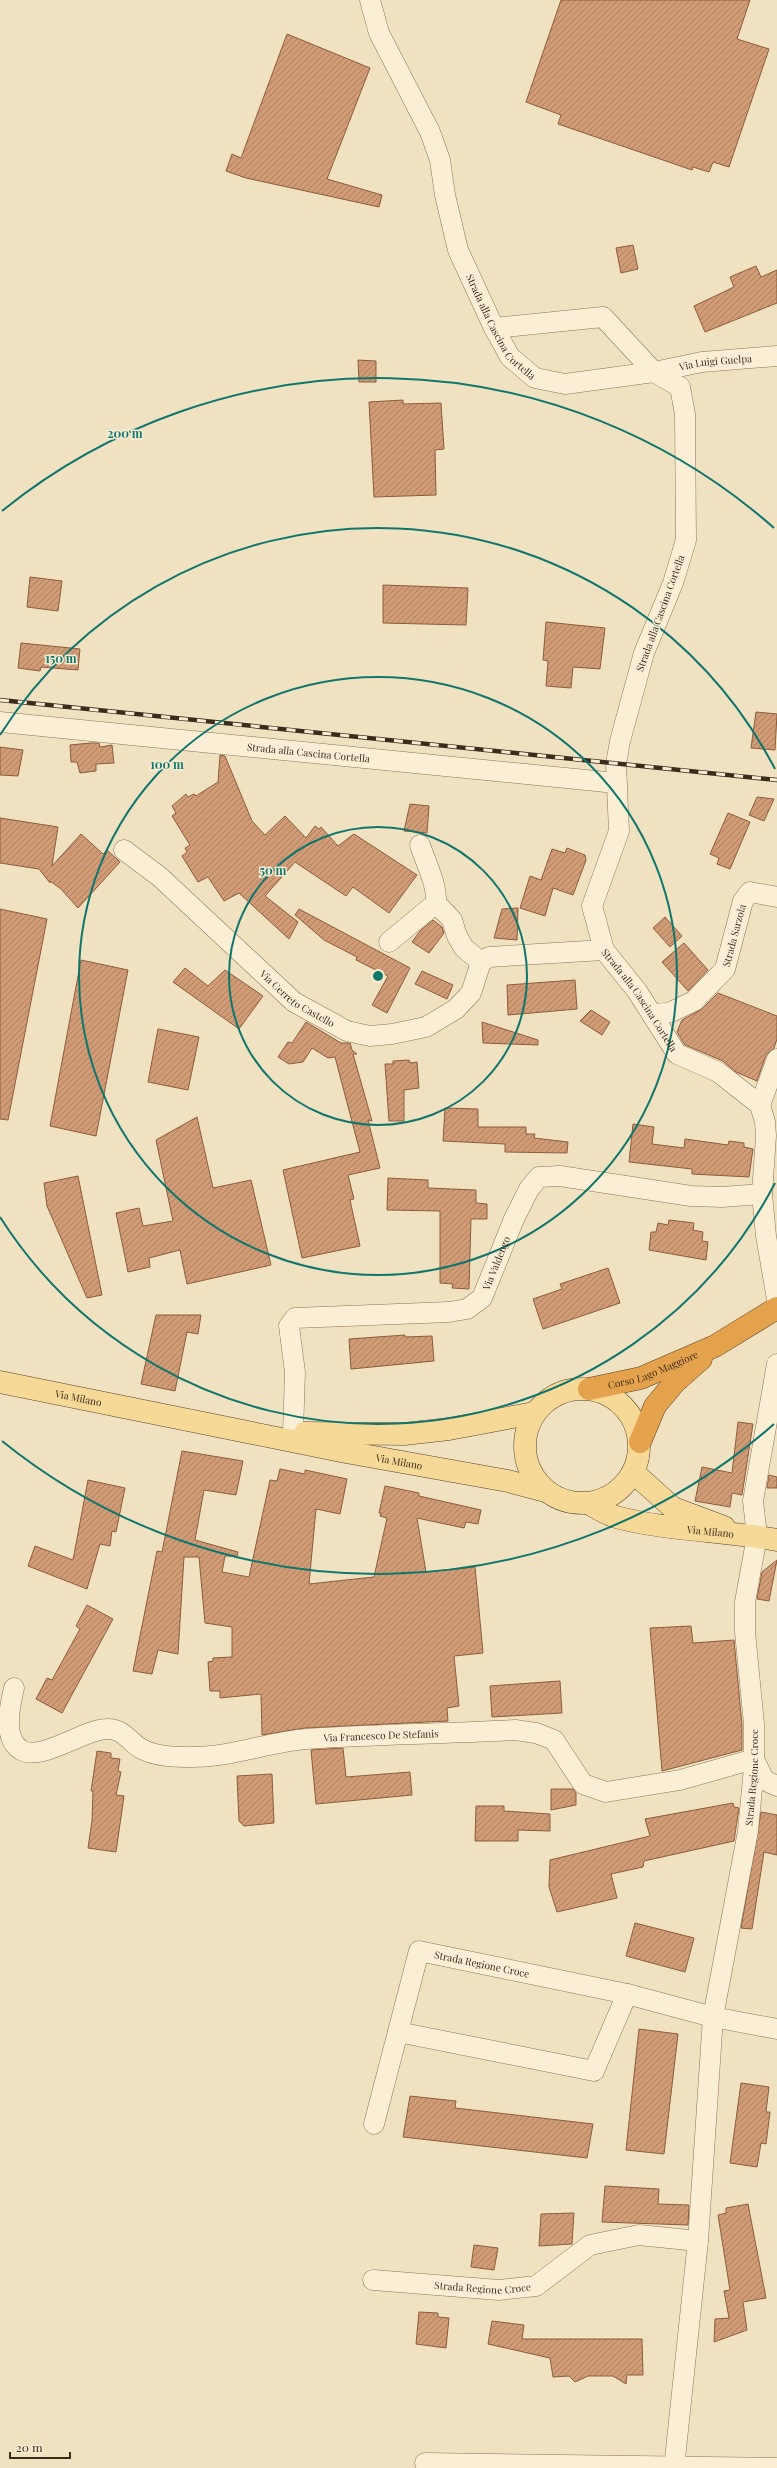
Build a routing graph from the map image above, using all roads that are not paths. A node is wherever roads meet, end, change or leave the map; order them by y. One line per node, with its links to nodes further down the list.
1 (370, 0): 2 (street, Strada alla Cascina Cortella)
2 (494, 328): 4 (street); 4 (street, Strada alla Cascina Cortella)
3 (777, 356): 4 (street, Via Luigi Guelpa)
4 (654, 372): 6 (street, Strada alla Cascina Cortella)
5 (0, 722): 6 (street, Strada alla Cascina Cortella)
6 (616, 783): 12 (street, Strada alla Cascina Cortella)
7 (420, 845): 10 (street)
8 (124, 850): 13 (street, Via Cerreto Castello)
9 (777, 897): 14 (street, Strada Sarzola)
10 (436, 903): 11 (street); 13 (street)
11 (389, 942)
12 (604, 950): 13 (street); 14 (street, Strada alla Cascina Cortella)
13 (481, 962)
14 (652, 1015): 16 (street, Strada alla Cascina Cortella)
15 (777, 1059): 16 (street)
16 (760, 1105): 17 (street)
17 (762, 1194): 18 (street); 26 (street, Via Valdengo)
18 (774, 1267): 19 (street)
19 (775, 1307): 20 (highway, Corso Lago Maggiore)
20 (715, 1346): 23 (highway, Corso Lago Maggiore); 27 (highway, Corso Lago Maggiore)
21 (777, 1364): 31 (street)
22 (0, 1382): 25 (main road, Via Milano)
23 (589, 1389): 24 (main road); 27 (main road)
24 (534, 1413): 26 (main road, Via Milano); 29 (main road)
25 (252, 1432): 26 (main road, Via Milano); 29 (main road, Via Milano)
26 (293, 1433)
27 (640, 1442): 28 (main road)
28 (634, 1472): 30 (main road); 31 (main road, Via Milano)
29 (545, 1491): 30 (main road)
30 (588, 1504): 31 (main road, Via Milano)
31 (758, 1537): 33 (street, Strada Regione Croce)
32 (14, 1688): 33 (street, Via Francesco De Stefanis)
33 (754, 1759): 34 (street); 36 (street, Strada Regione Croce)
34 (777, 1786)
35 (627, 1994): 36 (street, Strada Regione Croce); 38 (street); 38 (street, Strada Regione Croce)
36 (713, 2017): 37 (street); 40 (street, Strada Regione Croce)
37 (777, 2030)
38 (398, 2032): 39 (street, Strada Regione Croce)
39 (374, 2124)
40 (698, 2242): 41 (street, Strada Regione Croce); 43 (street, Strada Regione Croce)
41 (373, 2280)
42 (425, 2463): 43 (street)
43 (674, 2467): 44 (street)
44 (777, 2468)

